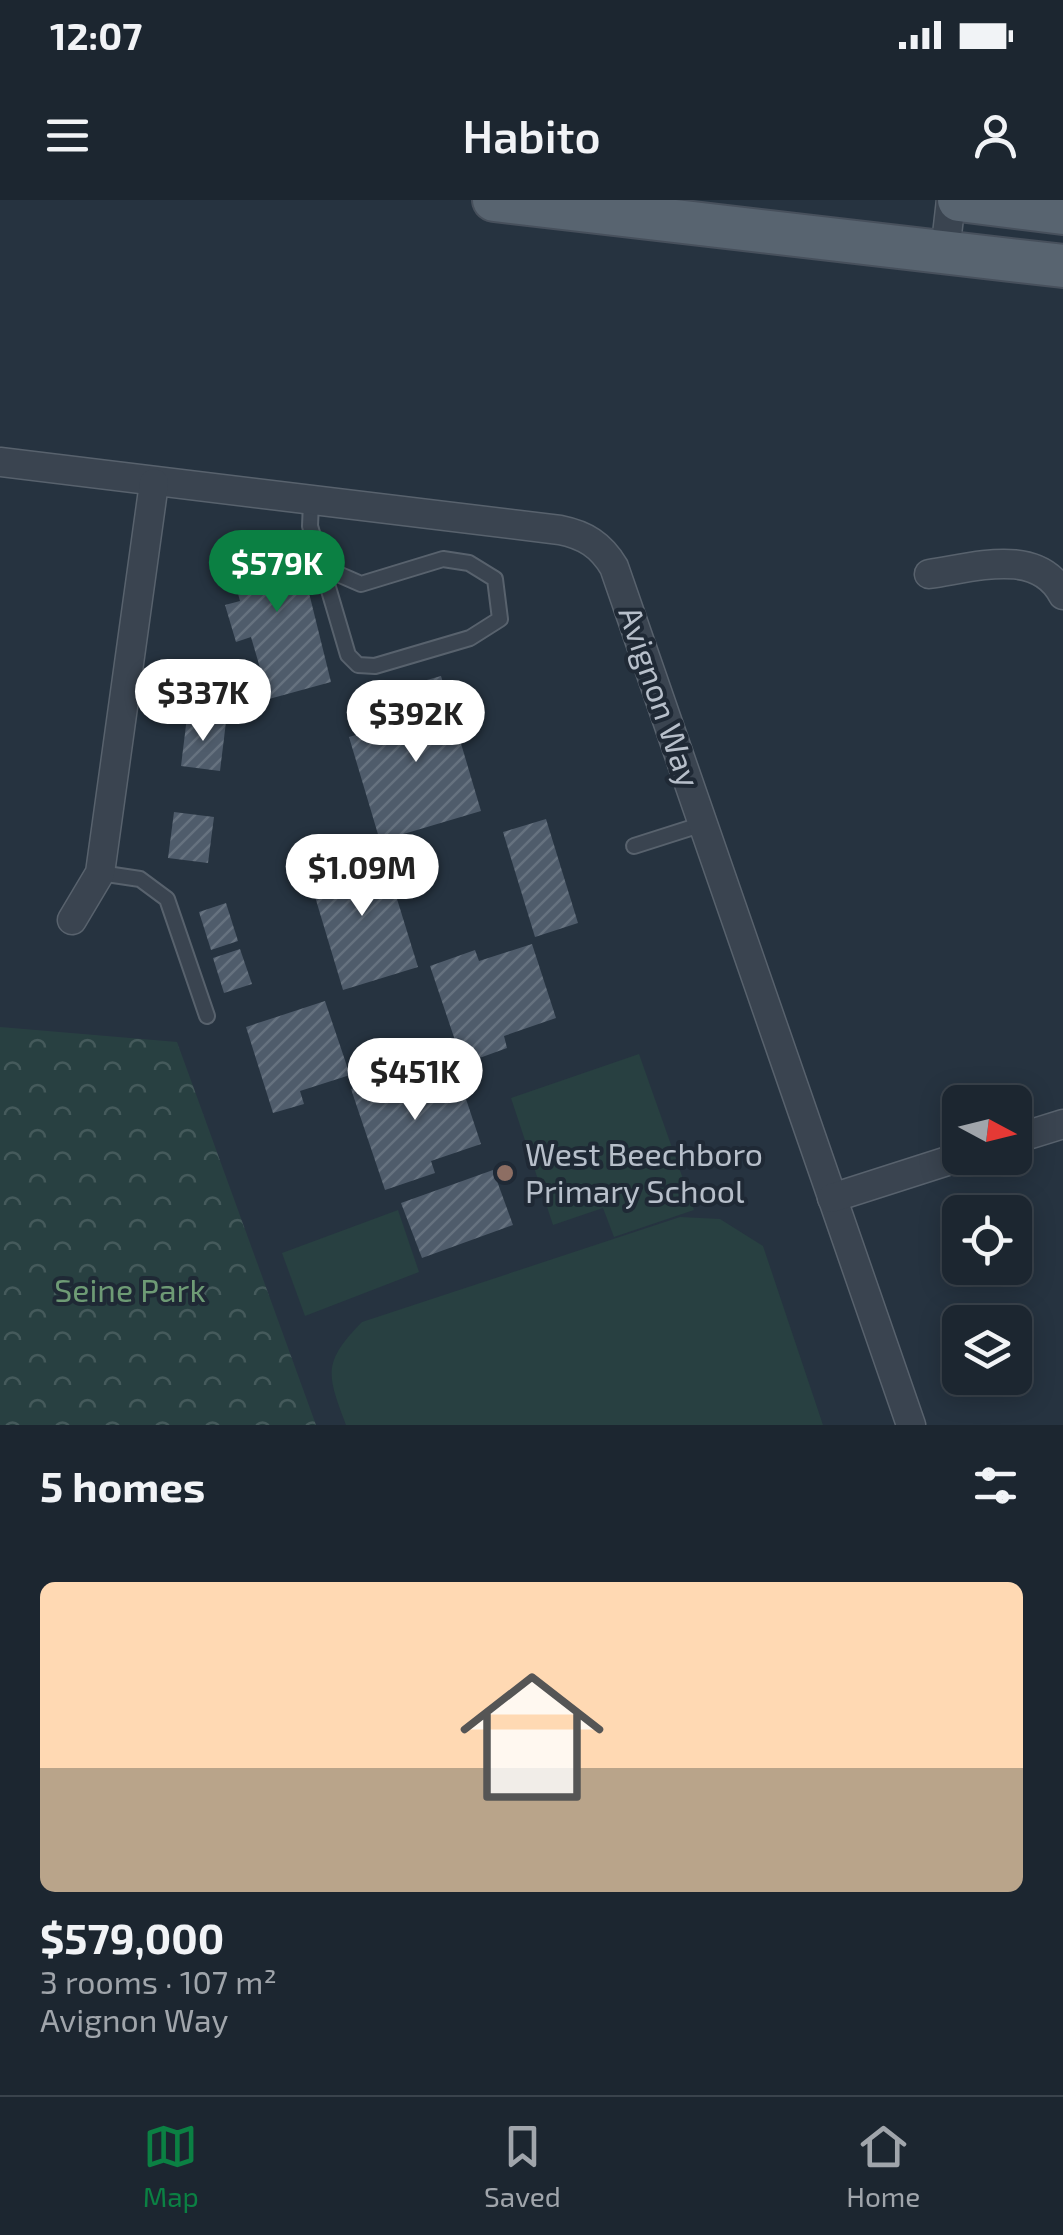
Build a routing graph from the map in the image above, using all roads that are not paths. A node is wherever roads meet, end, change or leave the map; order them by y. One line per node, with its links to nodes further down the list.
1 (494, 200): 5 (main road)
2 (951, 200): 5 (street)
3 (959, 200): 4 (main road)
4 (1063, 213)
5 (945, 252): 6 (main road)
6 (1063, 266)
7 (0, 462): 8 (street, Avignon Way)
8 (154, 483): 9 (street, Avignon Way); 15 (street)
9 (311, 502): 10 (lane); 13 (street, Avignon Way)
10 (318, 550): 10 (lane)
11 (929, 574): 12 (street)
12 (1063, 596)
13 (703, 824): 14 (lane); 21 (street, Avignon Way)
14 (634, 846)
15 (100, 873): 16 (street); 17 (lane)
16 (72, 920)
17 (207, 1016)
18 (1063, 1124): 19 (street)
19 (1032, 1134)
20 (942, 1163): 21 (street)
21 (832, 1198): 22 (street, Avignon Way)
22 (911, 1425)

